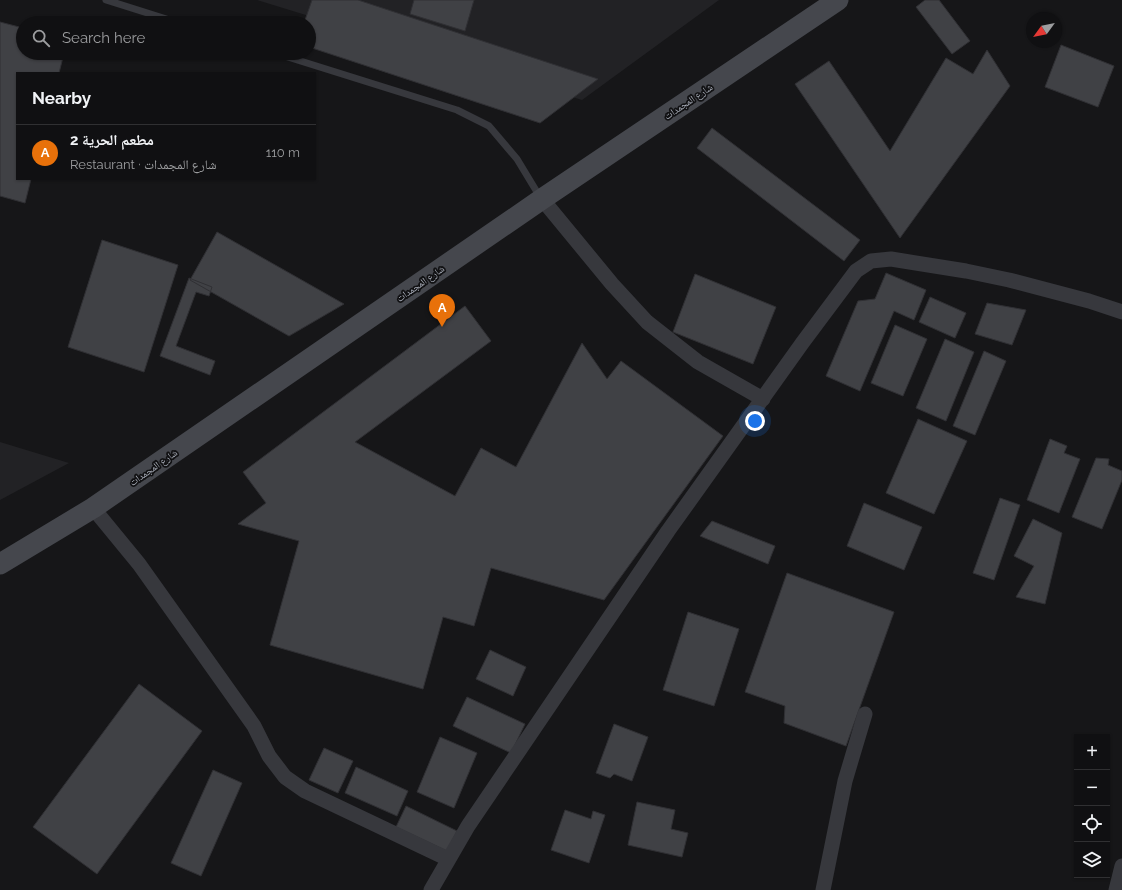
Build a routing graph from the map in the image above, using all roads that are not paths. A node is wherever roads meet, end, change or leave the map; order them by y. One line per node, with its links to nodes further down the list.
1 (106, 0): 3 (lane)
2 (838, 0): 5 (main road, شارع المجمدات)
3 (157, 16)
4 (297, 60): 5 (lane)
5 (542, 199): 7 (street); 8 (main road, شارع المجمدات)
6 (1122, 312): 7 (street)
7 (763, 399): 11 (street)
8 (93, 508): 9 (main road, شارع المجمدات); 11 (street)
9 (0, 564)
10 (866, 714): 14 (street)
11 (448, 859): 13 (street)
12 (1122, 866): 15 (street)
13 (431, 890)
14 (823, 890)
15 (1116, 890)

